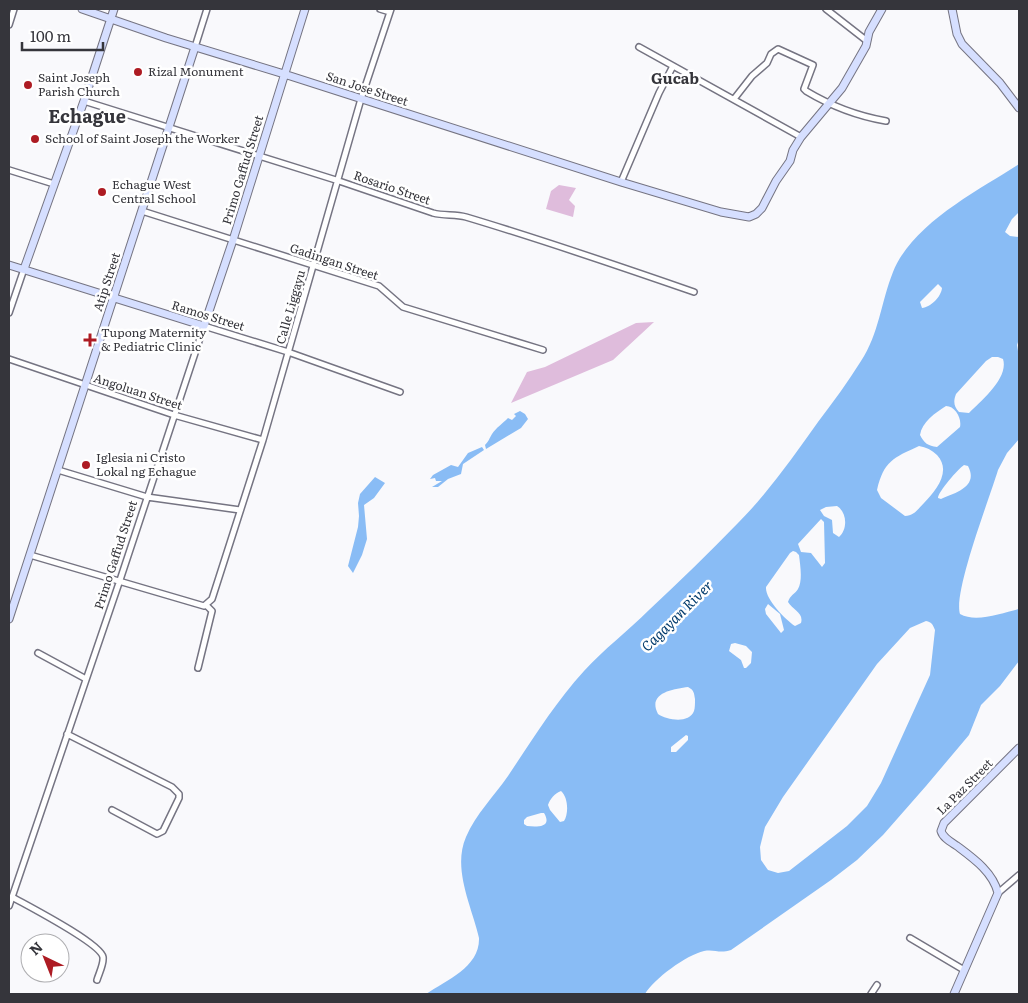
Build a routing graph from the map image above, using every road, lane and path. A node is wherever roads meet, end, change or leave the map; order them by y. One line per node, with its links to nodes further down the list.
1 (14, 9): 12 (street)
2 (82, 9): 11 (street, San Jose Street)
3 (114, 9): 11 (street)
4 (207, 9): 14 (street, Atip Street)
5 (305, 9): 17 (street, Primo Gaffud Street)
6 (380, 9): 10 (street)
7 (826, 9): 13 (street)
8 (882, 9): 13 (street, San Jose Street)
9 (952, 9): 22 (street)
10 (390, 10): 18 (street, Calle Liggayu)
11 (111, 18): 14 (street, San Jose Street); 20 (street)
12 (9, 25)
13 (867, 40): 21 (street, San Jose Street)
14 (195, 47): 17 (street, San Jose Street); 24 (street, Atip Street)
15 (639, 47): 16 (street)
16 (673, 66): 19 (street); 29 (street)
17 (284, 74): 18 (street, San Jose Street); 26 (street, Primo Gaffud Street)
18 (361, 99): 28 (street, Calle Liggayu); 29 (street, San Jose Street)
19 (734, 99): 21 (street); 25 (street)
20 (84, 101): 24 (street, Rosario Street); 30 (street)
21 (829, 104): 23 (street); 25 (street, San Jose Street)
22 (1019, 108)
23 (886, 121)
24 (168, 128): 26 (street, Rosario Street); 31 (street, Atip Street)
25 (800, 137): 29 (street, San Jose Street)
26 (259, 157): 28 (street, Rosario Street); 32 (street, Primo Gaffud Street)
27 (9, 170): 30 (street)
28 (339, 181): 34 (street, Calle Liggayu); 36 (street, Rosario Street)
29 (621, 182)
30 (54, 184): 35 (street)
31 (142, 211): 32 (street, Gadingan Street); 37 (street, Atip Street)
32 (233, 240): 34 (street, Gadingan Street); 39 (street, Primo Gaffud Street)
33 (9, 265): 35 (street, Ramos Street)
34 (312, 266): 40 (street, Gadingan Street); 41 (street, Calle Liggayu)
35 (24, 270): 37 (street, Ramos Street); 38 (street)
36 (694, 292)
37 (113, 298): 39 (street, Ramos Street); 43 (street, Atip Street)
38 (9, 313)
39 (204, 326): 41 (street, Ramos Street); 45 (street, Primo Gaffud Street)
40 (542, 350)
41 (288, 352): 44 (street, Ramos Street); 46 (street, Calle Liggayu)
42 (9, 359): 43 (street, Angoluan Street)
43 (85, 385): 45 (street, Angoluan Street); 47 (street, Atip Street)
44 (400, 392)
45 (174, 414): 46 (street, Angoluan Street); 48 (street, Primo Gaffud Street)
46 (263, 440): 49 (street, Calle Liggayu)
47 (58, 470): 48 (street); 50 (street, Atip Street)
48 (147, 497): 49 (street); 51 (street, Primo Gaffud Street)
49 (240, 510): 52 (street, Calle Liggayu)
50 (30, 555): 51 (street); 53 (street, Atip Street)
51 (120, 580): 52 (street); 56 (street, Primo Gaffud Street)
52 (205, 605): 55 (street)
53 (9, 619)
54 (38, 653): 56 (street)
55 (198, 668)
56 (86, 679): 57 (street, Primo Gaffud Street)
57 (67, 734): 59 (street); 62 (street, Primo Gaffud Street)
58 (1019, 748): 61 (street, La Paz Street)
59 (112, 810)
60 (1019, 875): 61 (street)
61 (998, 893): 65 (street)
62 (12, 897): 63 (street, Primo Gaffud Street); 66 (street)
63 (9, 906)
64 (910, 938): 65 (street)
65 (964, 970): 69 (street)
66 (96, 980)
67 (877, 985): 68 (street)
68 (871, 994)
69 (954, 994)

